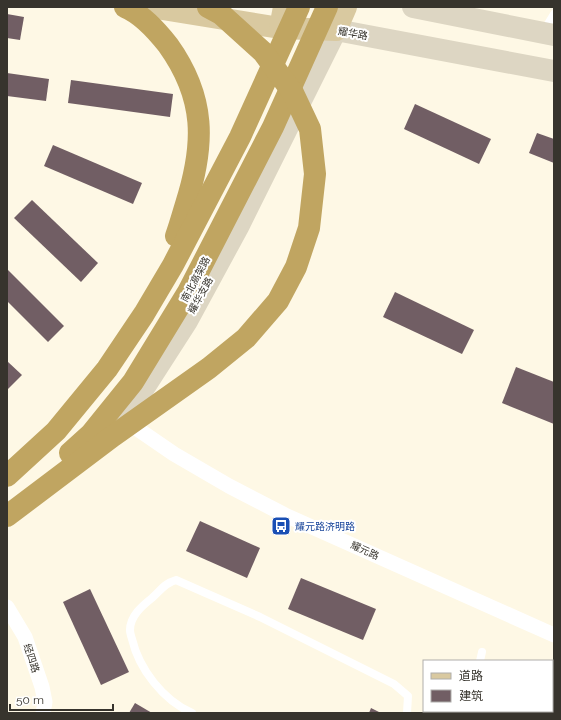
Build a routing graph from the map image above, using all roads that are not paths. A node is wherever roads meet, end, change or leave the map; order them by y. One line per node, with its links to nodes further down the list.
1 (125, 7): 13 (highway)
2 (150, 7): 9 (main road, 耀华路)
3 (208, 7): 17 (highway)
4 (299, 7): 13 (highway)
5 (327, 7): 17 (highway, 南北高架路)
6 (346, 7): 10 (main road)
7 (413, 7): 11 (street)
8 (554, 14): 11 (lane)
9 (282, 17): 10 (main road, 耀华路); 15 (street)
10 (336, 30): 12 (street, 耀华路); 14 (street, 耀华支路)
11 (548, 34)
12 (554, 71)
13 (144, 314): 16 (highway)
14 (120, 418): 17 (street, 耀华支路); 19 (street, 耀元路)
15 (7, 464)
16 (7, 476)
17 (7, 516)
18 (7, 607): 22 (street, 经四路)
19 (554, 634)
20 (482, 652): 21 (lane)
21 (480, 660)
22 (43, 713)
23 (192, 713): 24 (lane)
24 (407, 713)

